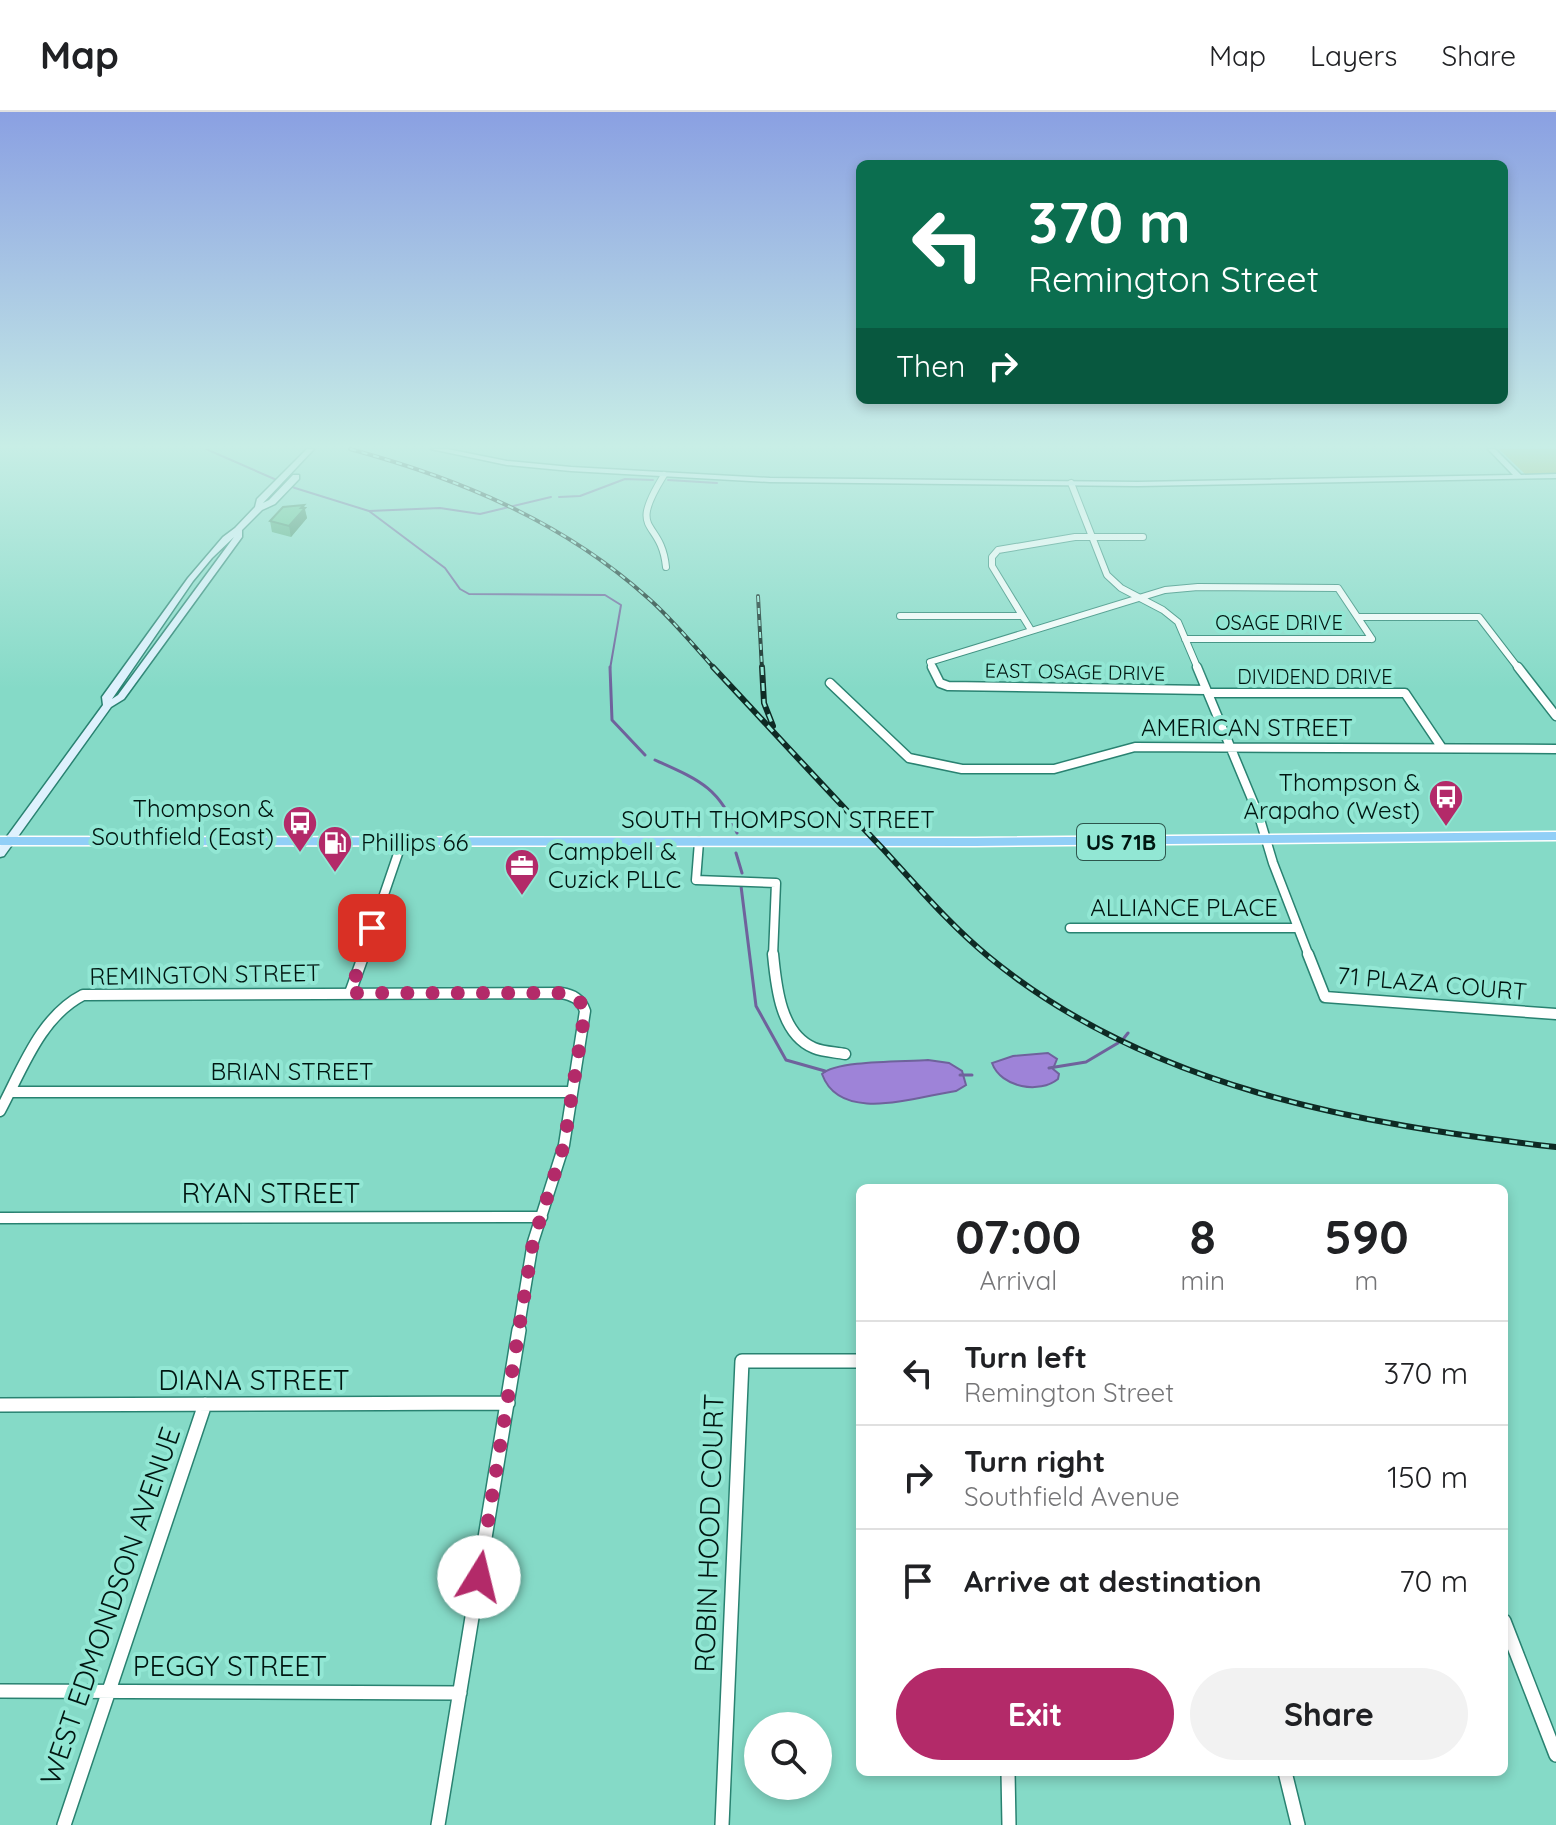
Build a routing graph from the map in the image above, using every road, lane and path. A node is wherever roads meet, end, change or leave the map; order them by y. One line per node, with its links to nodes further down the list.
1 (239, 529): 23 (street)
2 (650, 529): 6 (street)
3 (1088, 529): 4 (street, 71 PLAZA COURT)
4 (1091, 537): 5 (street); 7 (street, 71 PLAZA COURT); 9 (street)
5 (1143, 537)
6 (666, 567)
7 (1140, 598): 10 (street); 11 (street); 12 (street, 71 PLAZA COURT)
8 (900, 616): 9 (street)
9 (1020, 616): 11 (street)
10 (1358, 617): 12 (street, OSAGE DRIVE); 15 (street)
11 (1031, 630): 14 (street, EAST OSAGE DRIVE)
12 (1185, 639): 14 (street, 71 PLAZA COURT)
13 (830, 683): 16 (street, AMERICAN STREET)
14 (1207, 691): 16 (street, 71 PLAZA COURT); 17 (street, DIVIDEND DRIVE)
15 (1556, 716)
16 (1232, 748): 17 (street, AMERICAN STREET); 20 (street, 71 PLAZA COURT)
17 (1442, 748): 18 (street, AMERICAN STREET)
18 (1556, 749)
19 (1556, 836): 20 (highway, SOUTH THOMPSON STREET / US 71B)
20 (1267, 841): 22 (highway, SOUTH THOMPSON STREET / US 71B); 25 (street, 71 PLAZA COURT)
21 (402, 842): 22 (highway, SOUTH THOMPSON STREET / US 71B); 23 (highway, SOUTH THOMPSON STREET / US 71B); 26 (street)
22 (699, 842): 28 (street)
23 (3, 846)
24 (1070, 928): 25 (street, ALLIANCE PLACE)
25 (1297, 928): 27 (street, 71 PLAZA COURT)
26 (350, 993): 29 (street, REMINGTON STREET); 30 (street, REMINGTON STREET)
27 (1556, 1014)
28 (845, 1054)
29 (11, 1092): 30 (street, BRIAN STREET); 31 (street)
30 (572, 1092): 32 (street)
31 (0, 1111)
32 (542, 1217): 33 (street, RYAN STREET); 35 (street)
33 (0, 1218)
34 (856, 1361): 47 (street, ROBIN HOOD COURT)
35 (508, 1403): 36 (street, DIANA STREET); 41 (street)
36 (205, 1404): 37 (street, DIANA STREET); 40 (street, WEST EDMONDSON AVENUE)
37 (0, 1405)
38 (1508, 1631): 42 (street)
39 (0, 1691): 40 (street, PEGGY STREET)
40 (109, 1692): 41 (street, PEGGY STREET); 45 (street, WEST EDMONDSON AVENUE)
41 (460, 1693): 46 (street)
42 (1556, 1755)
43 (1008, 1776): 48 (street)
44 (1286, 1776): 49 (street)
45 (64, 1825)
46 (438, 1825)
47 (722, 1825)
48 (1009, 1825)
49 (1298, 1825)

